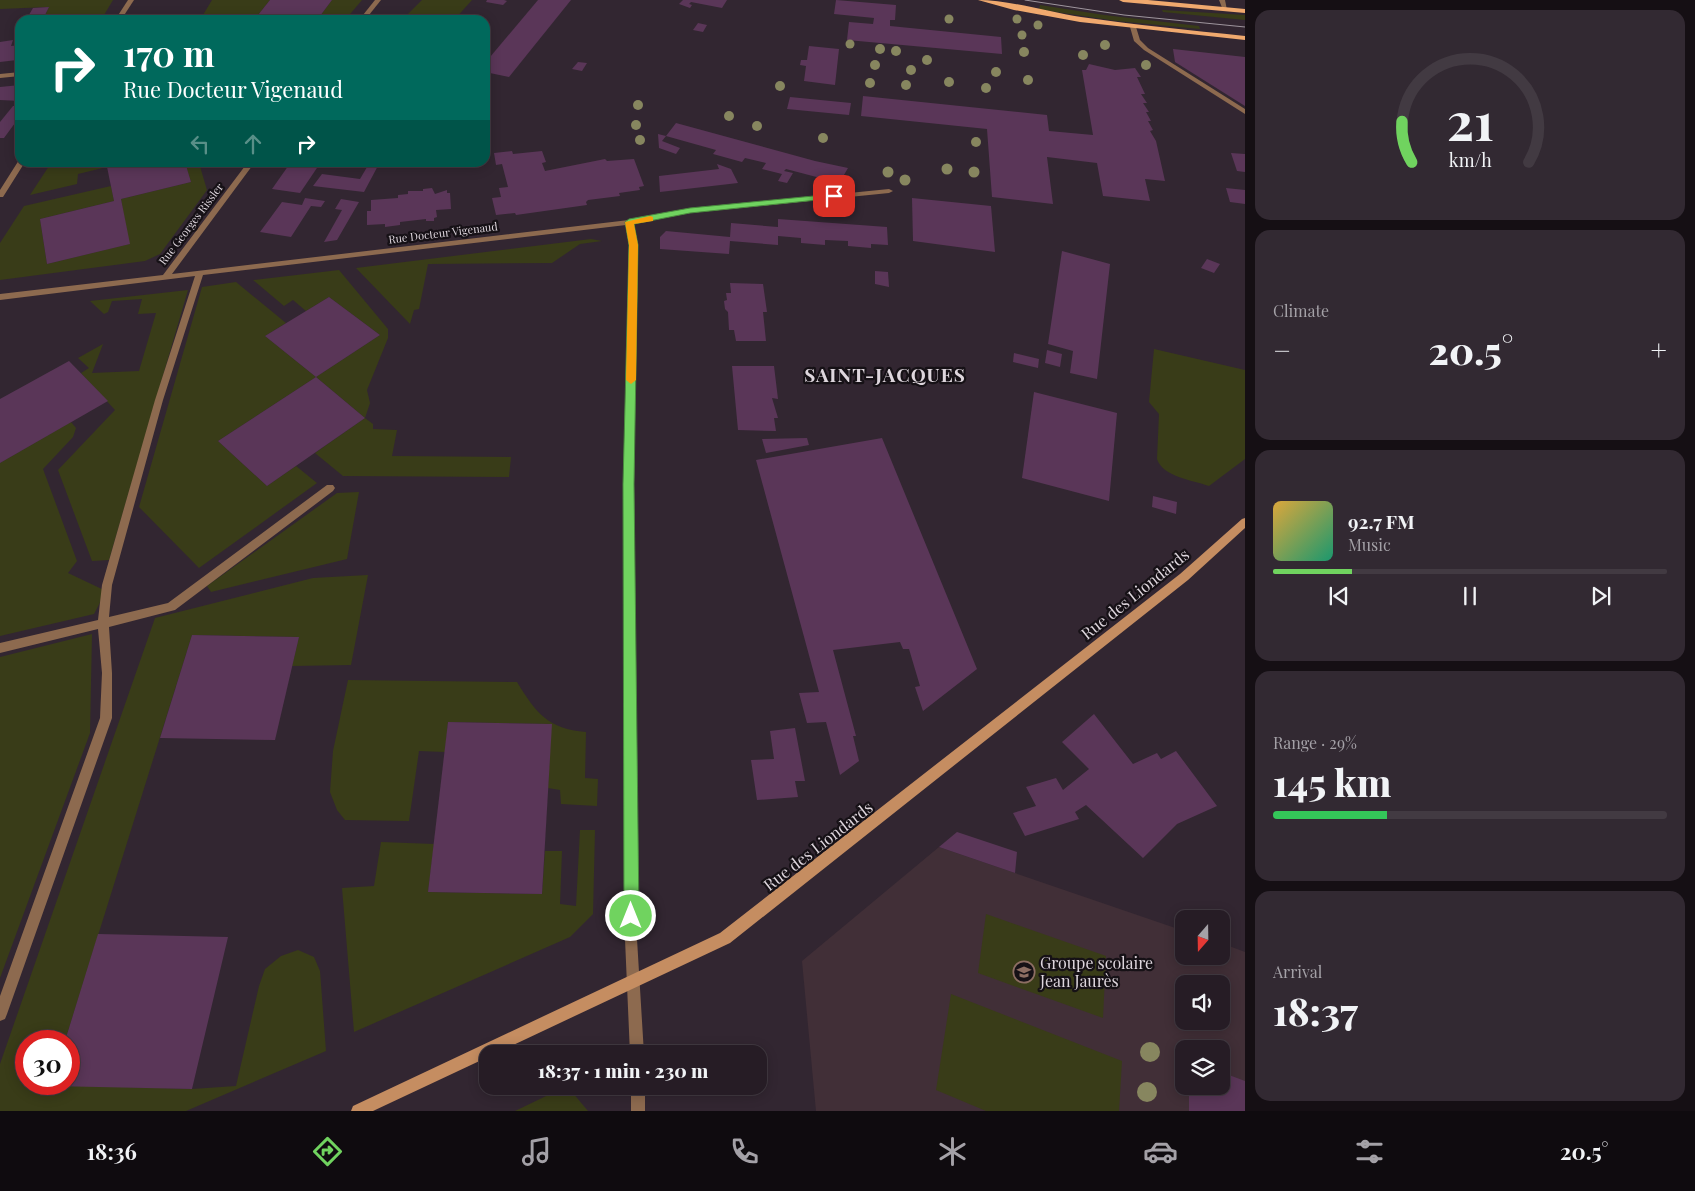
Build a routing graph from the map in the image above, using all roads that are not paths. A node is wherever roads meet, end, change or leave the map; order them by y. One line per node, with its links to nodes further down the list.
1 (131, 0): 10 (street)
2 (378, 0): 11 (street)
3 (982, 0): 9 (main road)
4 (1123, 0): 7 (main road)
5 (1222, 0): 7 (street)
6 (1031, 1): 9 (main road)
7 (1225, 9): 8 (main road)
8 (1245, 10)
9 (1027, 11): 12 (main road)
10 (121, 15)
11 (366, 15)
12 (1133, 27): 13 (main road); 16 (street)
13 (1245, 38)
14 (15, 74): 15 (street)
15 (0, 76)
16 (1245, 112)
17 (19, 167): 20 (street)
18 (248, 167): 23 (street, Rue Georges Rissler)
19 (889, 191): 21 (street, Rue Docteur Vigenaud)
20 (0, 195)
21 (629, 222): 22 (street, Rue Docteur Vigenaud); 29 (street)
22 (200, 272): 23 (street, Rue Docteur Vigenaud); 27 (street)
23 (166, 276): 24 (street, Rue Docteur Vigenaud)
24 (0, 297)
25 (330, 488): 27 (street)
26 (1245, 522): 29 (street, Rue des Liondards)
27 (103, 622): 28 (street); 30 (street)
28 (0, 648)
29 (634, 981): 31 (street); 33 (street, Rue des Liondards)
30 (0, 1014)
31 (637, 1045)
32 (638, 1095): 34 (street)
33 (358, 1111)
34 (638, 1111)

